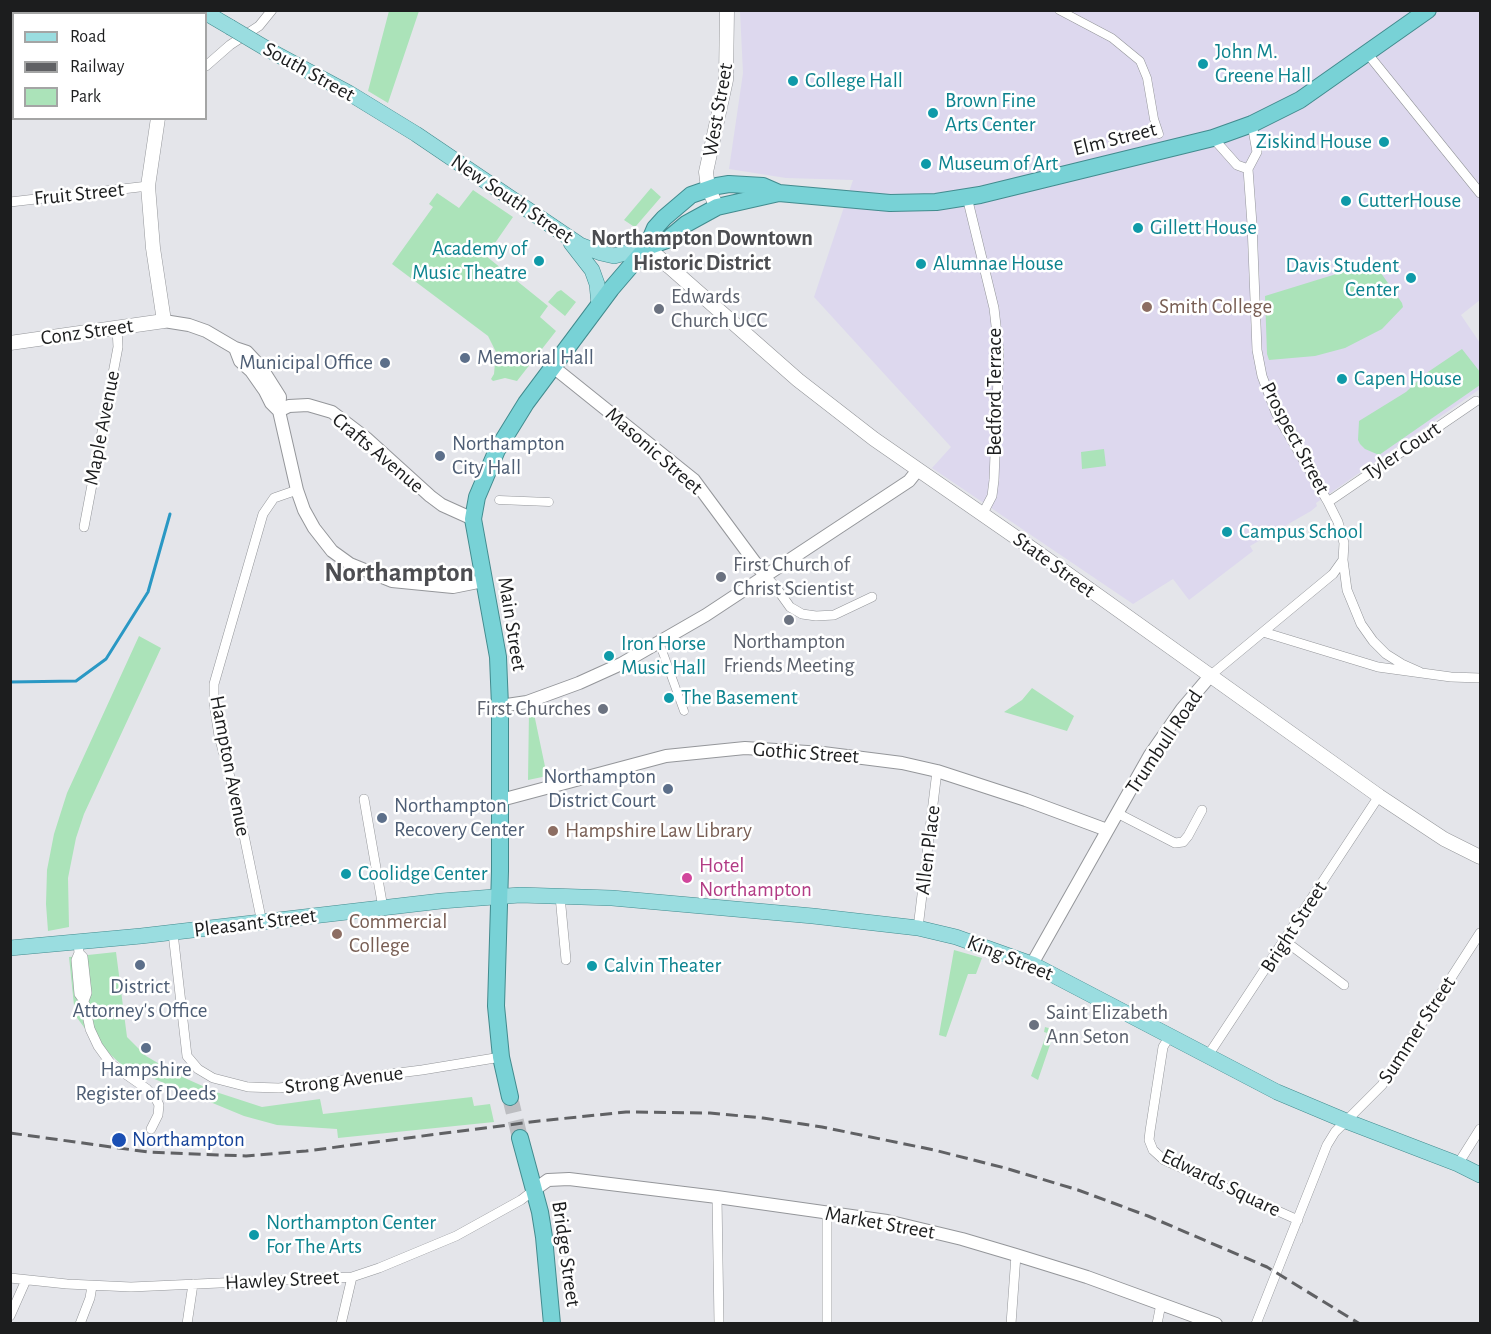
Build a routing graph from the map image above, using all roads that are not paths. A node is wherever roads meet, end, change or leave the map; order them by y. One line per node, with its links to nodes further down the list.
1 (272, 10): 7 (street)
2 (727, 10): 15 (main road, West Street)
3 (1059, 10): 11 (street)
4 (1428, 10): 6 (highway, Elm Street)
5 (207, 14): 10 (main road, South Street, bridge)
6 (1367, 53): 9 (highway, Elm Street); 17 (street)
7 (207, 65)
8 (158, 120): 14 (main road)
9 (1252, 124): 12 (highway, Elm Street); 13 (street, Prospect Street)
10 (416, 134): 21 (main road, New South Street)
11 (1159, 134)
12 (1213, 138): 13 (street); 18 (highway, Elm Street)
13 (1248, 170): 34 (street, Prospect Street)
14 (148, 186): 19 (street, Fruit Street); 24 (main road)
15 (708, 188): 16 (highway, Elm Street); 20 (main road, West Street); 22 (highway, Main Street)
16 (779, 193): 18 (highway, Elm Street); 20 (highway, Elm Street)
17 (1480, 194)
18 (967, 197): 35 (street, Bedford Terrace)
19 (10, 202)
20 (717, 207): 22 (highway, Main Street)
21 (563, 234): 22 (main road, New South Street); 23 (main road)
22 (647, 247): 23 (highway, Main Street); 30 (main road, State Street)
23 (598, 305): 27 (highway, Main Street)
24 (164, 321): 25 (main road, Conz Street); 29 (street)
25 (117, 328): 26 (main road, Conz Street); 37 (street, Maple Avenue)
26 (10, 343)
27 (552, 366): 36 (highway, Main Street); 39 (street, Masonic Street)
28 (1476, 401): 34 (street, Tyler Court)
29 (279, 411): 31 (street); 36 (street, Crafts Avenue)
30 (917, 471): 35 (main road, State Street); 39 (street)
31 (297, 490): 40 (street); 60 (street, Hampton Avenue)
32 (499, 500): 33 (street)
33 (549, 502)
34 (1328, 502): 38 (street, Prospect Street)
35 (982, 515): 45 (main road, State Street)
36 (473, 519): 40 (highway, Main Street)
37 (84, 527)
38 (1343, 560): 42 (street, Trumbull Road); 44 (street, Prospect Street)
39 (765, 576): 41 (street); 43 (street)
40 (483, 581): 47 (highway, Main Street)
41 (873, 597)
42 (1263, 632): 44 (street, Prospect Street); 45 (street, Trumbull Road)
43 (660, 642): 47 (street); 48 (street)
44 (1420, 672): 46 (street, Prospect Street)
45 (1211, 675): 50 (main road, State Street); 54 (street, Trumbull Road)
46 (1480, 678)
47 (500, 706): 52 (highway, Main Street)
48 (684, 711)
49 (937, 771): 52 (street, Gothic Street); 55 (street, Gothic Street); 61 (street, Allen Place)
50 (1379, 796): 56 (main road, State Street); 64 (street, Bright Street)
51 (364, 800): 59 (street)
52 (501, 800): 57 (highway, Main Street)
53 (1202, 810): 54 (street)
54 (1117, 813): 55 (street, Trumbull Road)
55 (1107, 830): 68 (street, Trumbull Road)
56 (1480, 857)
57 (498, 895): 58 (main road, King Street); 59 (main road, Pleasant Street); 71 (highway, Main Street)
58 (560, 896): 61 (main road, King Street); 67 (street)
59 (383, 908): 60 (main road, Pleasant Street)
60 (261, 923): 62 (main road, Pleasant Street)
61 (918, 928): 68 (main road, King Street)
62 (173, 933): 65 (main road, Pleasant Street); 71 (street, Strong Avenue)
63 (1480, 933): 74 (street, Summer Street)
64 (1285, 941): 69 (street); 72 (street, Bright Street)
65 (78, 947): 66 (main road, Pleasant Street); 75 (street)
66 (10, 948)
67 (566, 960)
68 (1032, 964): 70 (main road, King Street)
69 (1344, 985)
70 (1168, 1036): 72 (main road, King Street); 83 (street, Edwards Square)
71 (501, 1057): 73 (highway, Main Street)
72 (1207, 1057): 74 (main road, King Street)
73 (510, 1097)
74 (1346, 1122): 78 (main road, King Street); 83 (street, Summer Street)
75 (151, 1129)
76 (1480, 1129): 78 (street)
77 (520, 1138): 80 (highway)
78 (1458, 1164): 79 (main road, King Street)
79 (1480, 1175)
80 (534, 1190): 81 (street, Market Street); 85 (street, Hawley Street); 95 (highway, Bridge Street)
81 (717, 1197): 82 (street, Market Street); 96 (street)
82 (828, 1213): 84 (street, Market Street); 97 (street)
83 (1298, 1220): 101 (street, Summer Street)
84 (1016, 1255): 90 (street, Market Street); 98 (street)
85 (352, 1276): 88 (street, Hawley Street); 94 (street)
86 (10, 1278): 87 (street, Hawley Street)
87 (26, 1280): 89 (street, Hawley Street); 91 (street)
88 (193, 1284): 89 (street, Hawley Street); 93 (street)
89 (92, 1286): 92 (street)
90 (1161, 1304): 99 (street); 100 (street, Market Street)
91 (10, 1316)
92 (80, 1323)
93 (187, 1323)
94 (342, 1323)
95 (552, 1323)
96 (719, 1323)
97 (826, 1323)
98 (1011, 1323)
99 (1157, 1323)
100 (1216, 1323)
101 (1256, 1323)

